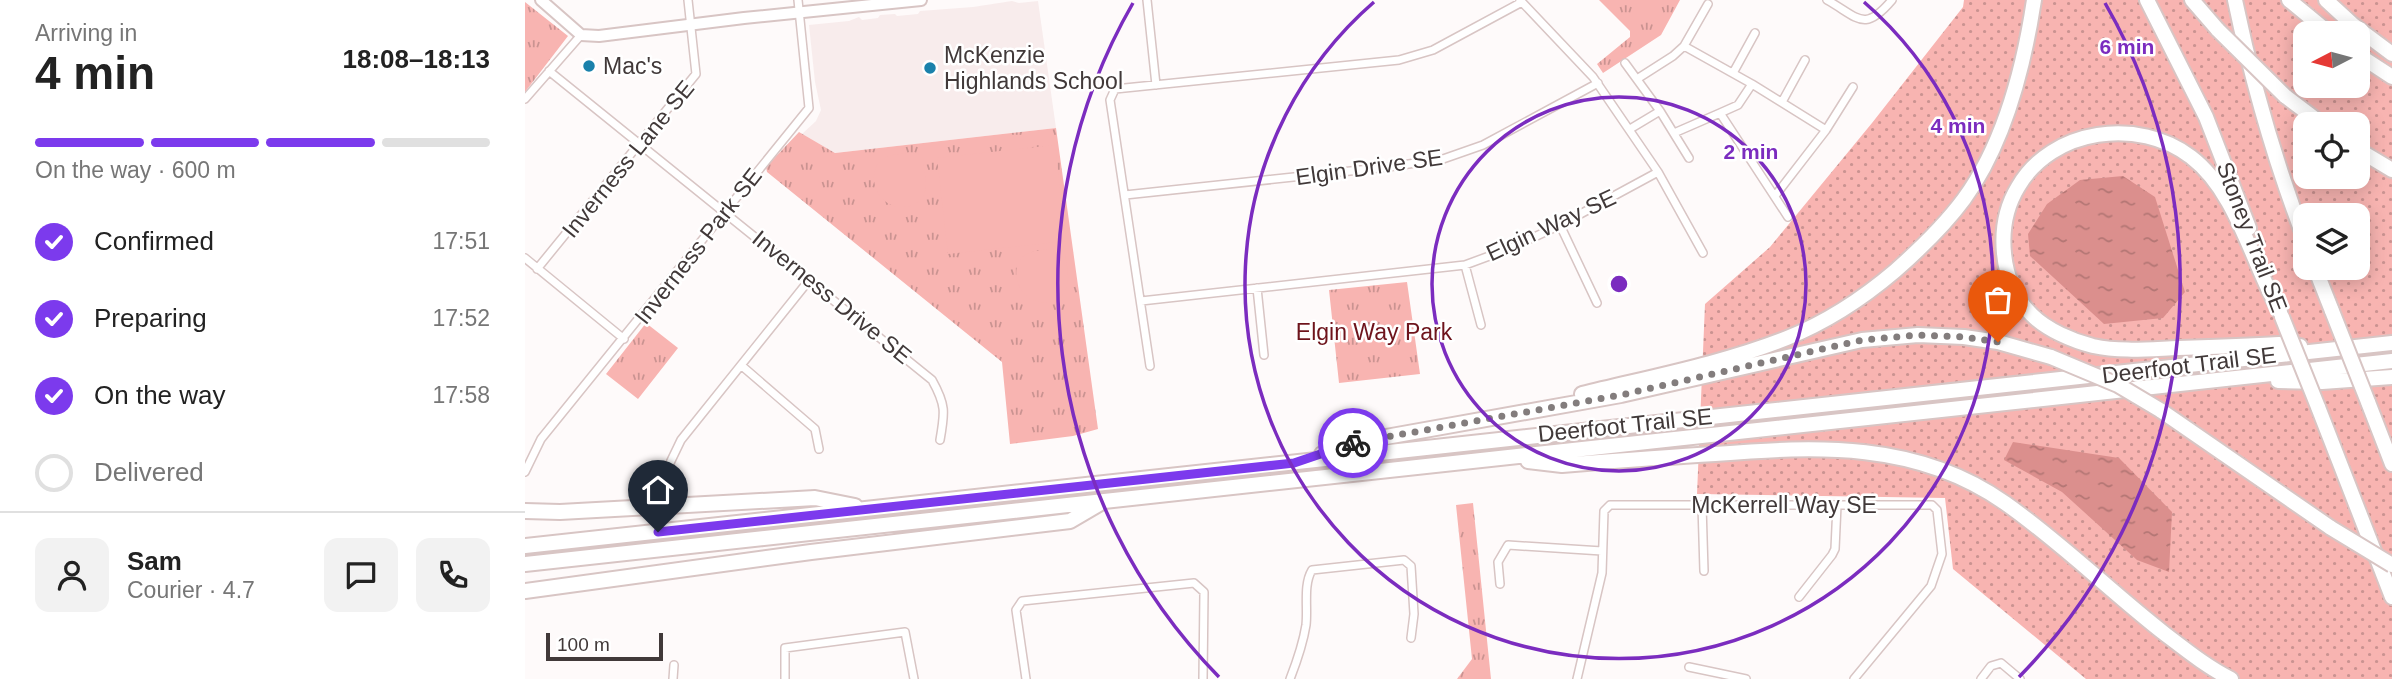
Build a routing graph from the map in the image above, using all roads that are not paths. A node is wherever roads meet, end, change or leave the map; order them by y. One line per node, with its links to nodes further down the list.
1 (541, 0): 21 (street)
2 (688, 0): 19 (street, Inverness Lane SE)
3 (798, 0): 17 (street, Inverness Park SE)
4 (921, 0): 14 (street)
5 (1147, 0): 33 (street)
6 (1827, 0): 7 (street)
7 (1892, 0)
8 (2034, 0): 74 (highway)
9 (2147, 0): 63 (highway, Stoney Trail SE)
10 (2192, 0): 38 (highway, bridge)
11 (2235, 0): 50 (highway)
12 (2289, 0): 18 (highway)
13 (2326, 0): 23 (highway)
14 (906, 1): 17 (street)
15 (1521, 1): 31 (street); 33 (street)
16 (1708, 4): 22 (street)
17 (800, 13): 19 (street); 51 (street, Inverness Park SE)
18 (2314, 21)
19 (691, 25): 21 (street); 43 (street, Inverness Lane SE)
20 (1755, 33): 28 (street)
21 (581, 35): 27 (street)
22 (1684, 46): 28 (street); 30 (street)
23 (2392, 54)
24 (1805, 60): 36 (street)
25 (1625, 63): 30 (street)
26 (2370, 63): 29 (highway)
27 (549, 71): 35 (street); 43 (street, Inverness Drive SE)
28 (1733, 73): 32 (street)
29 (2392, 77)
30 (1637, 79): 37 (street)
31 (1598, 83): 40 (street); 48 (street, Elgin Drive SE)
32 (1752, 84): 36 (street); 39 (street)
33 (1156, 85): 48 (street)
34 (1853, 87): 41 (street)
35 (525, 100)
36 (1782, 102): 41 (street)
37 (1660, 111): 40 (street); 42 (street)
38 (2306, 112)
39 (1720, 113): 42 (street); 49 (street)
40 (1630, 129): 47 (street)
41 (1826, 130): 49 (street)
42 (1674, 133): 45 (street)
43 (640, 143): 51 (street, Inverness Drive SE); 57 (street, Inverness Lane SE)
44 (2370, 157): 46 (highway)
45 (1689, 158)
46 (2392, 170)
47 (1658, 172): 53 (street, Elgin Way SE); 54 (street)
48 (1125, 195): 61 (street)
49 (1775, 195): 52 (street)
50 (2293, 207)
51 (726, 211): 58 (street, Inverness Drive SE); 65 (street, Inverness Park SE)
52 (1788, 217)
53 (1560, 225): 56 (street, Elgin Way SE); 62 (street)
54 (1703, 253)
55 (525, 258): 57 (street)
56 (1465, 265): 60 (street, Elgin Way SE); 64 (street)
57 (537, 269): 65 (street)
58 (810, 279): 70 (street); 76 (street, Inverness Drive SE)
59 (2320, 280): 75 (highway, bridge)
60 (1257, 288): 61 (street, Elgin Way SE); 68 (street)
61 (1141, 301): 71 (street)
62 (1597, 303)
63 (2281, 315): 67 (highway); 97 (highway, Stoney Trail SE, bridge)
64 (1481, 325)
65 (624, 339): 83 (street, Inverness Park SE)
66 (2392, 343): 67 (highway, Deerfoot Trail SE)
67 (2330, 349): 80 (highway, Deerfoot Trail SE)
68 (1264, 355)
69 (2392, 361): 73 (highway, Deerfoot Trail SE)
70 (741, 366): 77 (street); 82 (street)
71 (1150, 366)
72 (2392, 377): 73 (highway)
73 (2231, 379): 79 (highway, Deerfoot Trail SE)
74 (1533, 412): 80 (highway); 91 (highway, bridge)
75 (2374, 417): 78 (highway); 81 (highway)
76 (940, 440)
77 (819, 449)
78 (2392, 453)
79 (1509, 458): 84 (highway, Deerfoot Trail SE); 112 (highway)
80 (1294, 463): 87 (highway, Deerfoot Trail SE)
81 (2392, 464)
82 (669, 465)
83 (525, 472)
84 (1103, 502): 92 (highway, Deerfoot Trail SE); 95 (highway)
85 (1702, 505): 86 (street, McKerrell Way SE); 90 (street, McKerrell Way SE); 93 (street)
86 (1837, 505): 96 (street); 109 (street, McKerrell Way SE)
87 (870, 509): 88 (highway); 89 (highway, Deerfoot Trail SE)
88 (525, 511)
89 (525, 546)
90 (1602, 551): 94 (street); 107 (street, McKerrell Way SE)
91 (2392, 565)
92 (525, 566)
93 (1704, 571)
94 (1500, 584)
95 (525, 591)
96 (1799, 597)
97 (2392, 597)
98 (1411, 638): 106 (street)
99 (674, 665): 101 (street)
100 (1689, 667): 108 (street)
101 (673, 679)
102 (785, 679): 103 (street)
103 (914, 679)
104 (1026, 679): 105 (street)
105 (1202, 679)
106 (1290, 679)
107 (1577, 679)
108 (1745, 679)
109 (1854, 679)
110 (1981, 679): 111 (street)
111 (2020, 679)
112 (2231, 679)

